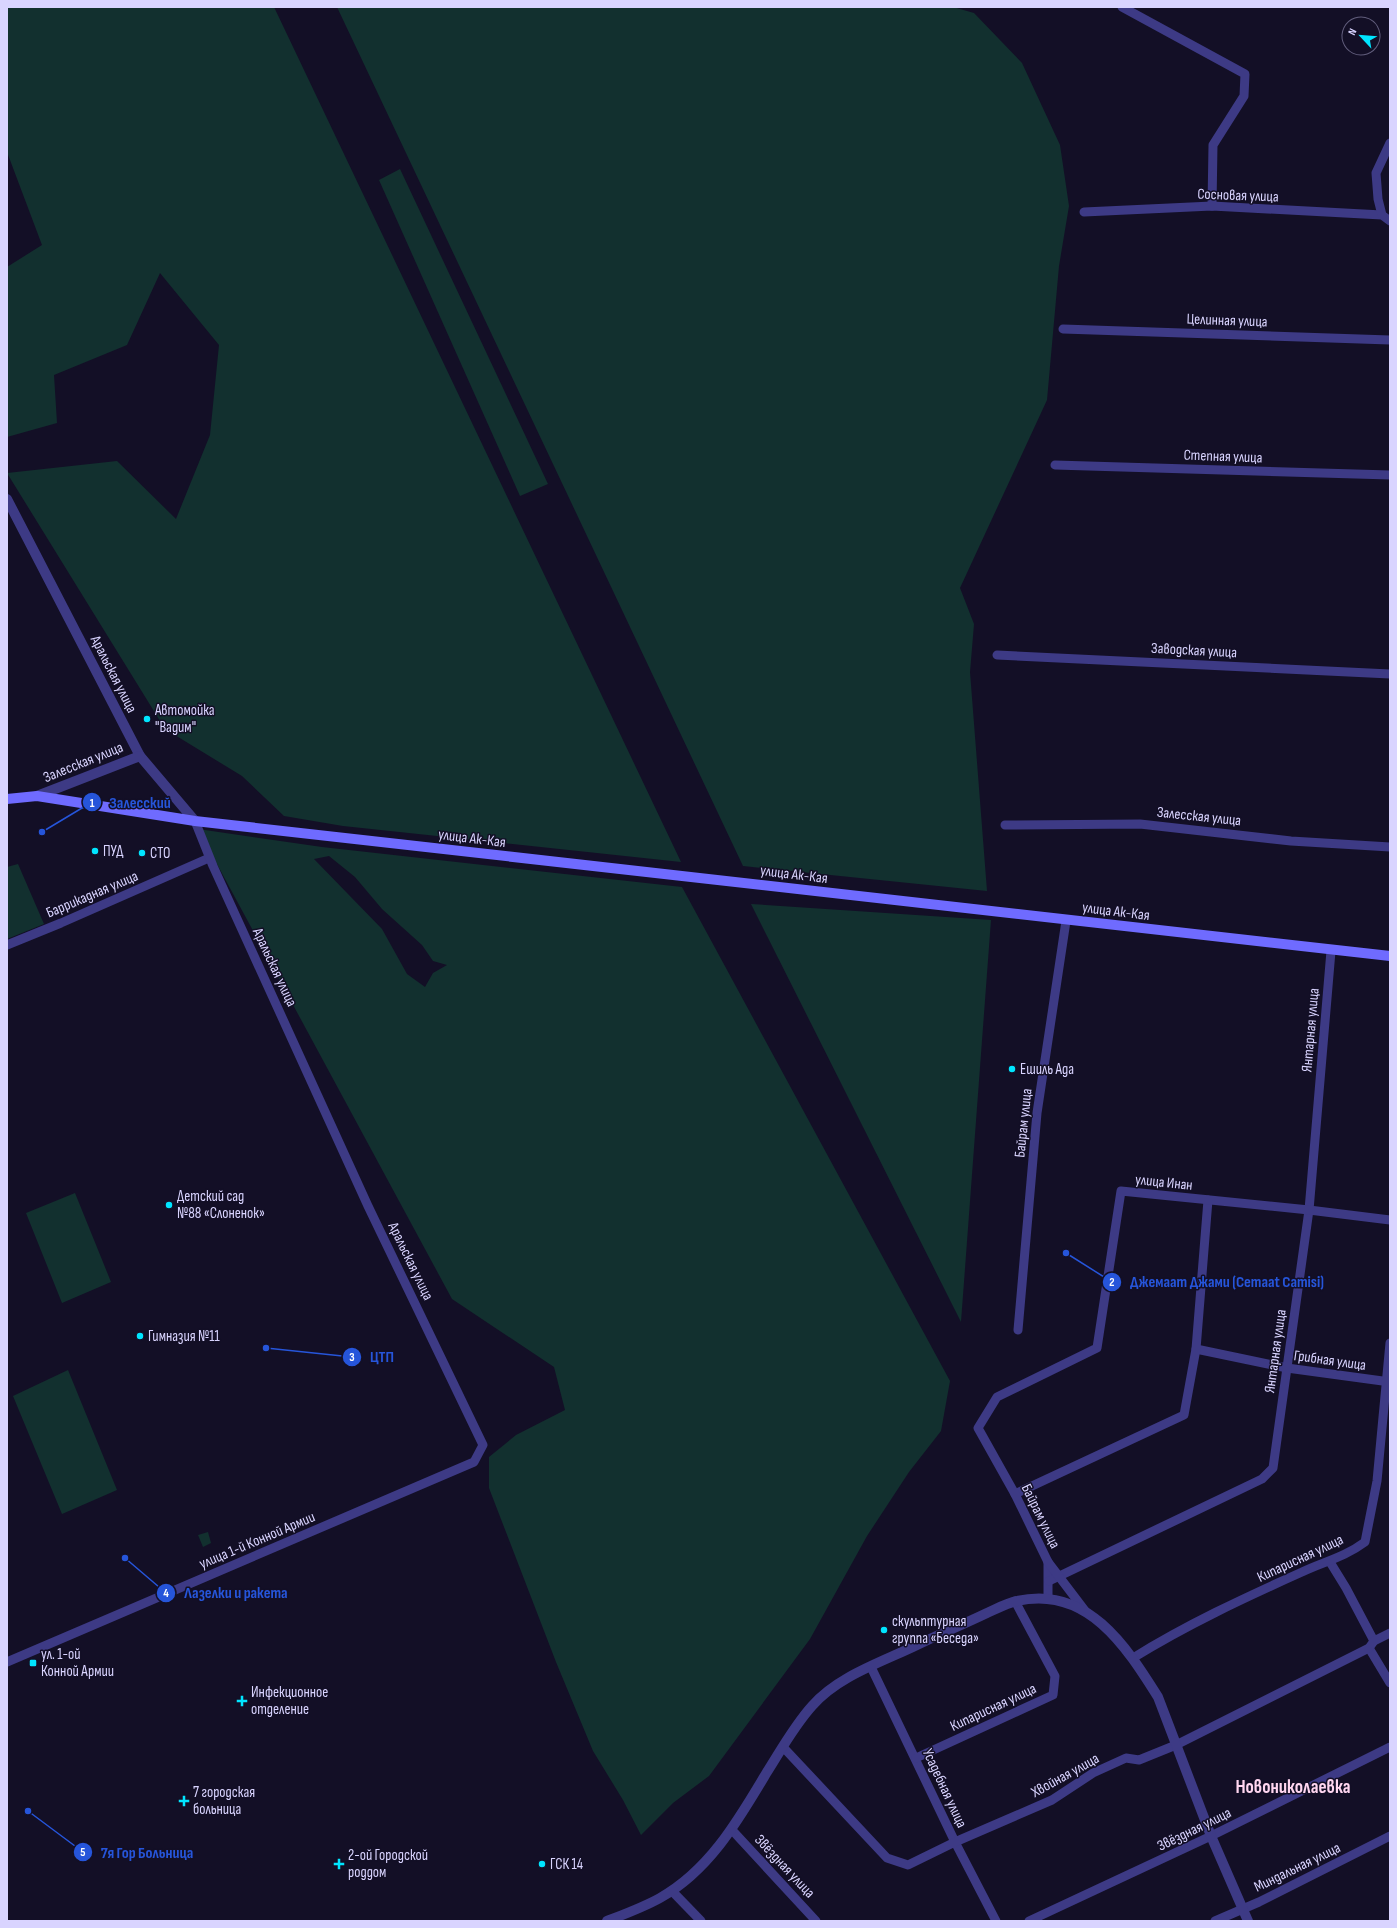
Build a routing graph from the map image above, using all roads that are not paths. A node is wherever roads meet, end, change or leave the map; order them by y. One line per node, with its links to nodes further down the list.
1 (1122, 7): 3 (street)
2 (1390, 143): 5 (street)
3 (1212, 206): 4 (street, Сосновая улица); 5 (street, Сосновая улица)
4 (1084, 212)
5 (1382, 215): 6 (street)
6 (1390, 221)
7 (1063, 329): 8 (street, Целинная улица)
8 (1390, 340)
9 (1055, 465): 10 (street, Степная улица)
10 (1390, 475)
11 (7, 499): 14 (street, Аральская улица)
12 (997, 655): 13 (street, Заводская улица)
13 (1390, 674)
14 (140, 756): 15 (street, Залесская улица); 17 (street, Аральская улица)
15 (37, 796): 16 (main road, Залесская улица); 17 (main road, Залесская улица)
16 (7, 799)
17 (195, 821): 20 (street, Аральская улица); 21 (main road, улица Ак-Кая)
18 (1005, 825): 19 (street, Залесская улица)
19 (1390, 847)
20 (209, 858): 22 (street, Баррикадная улица); 34 (street, Аральская улица)
21 (1066, 921): 23 (main road, улица Ак-Кая); 28 (street, Байрам улица)
22 (7, 945)
23 (1331, 951): 24 (main road, улица Ак-Кая); 26 (street, Янтарная улица)
24 (1390, 956)
25 (1208, 1200): 26 (street, улица Инан); 30 (street); 33 (street, улица Инан)
26 (1309, 1210): 27 (street, улица Инан); 31 (street, Янтарная улица)
27 (1390, 1220)
28 (1018, 1330)
29 (1390, 1343): 32 (street, Кипарисная улица)
30 (1196, 1349): 31 (street, Грибная улица); 35 (street)
31 (1287, 1368): 32 (street, Грибная улица); 38 (street, Янтарная улица)
32 (1388, 1382): 37 (street, Кипарисная улица)
33 (978, 1428): 35 (street, Байрам улица)
34 (474, 1462): 46 (street, улица 1-й Конной Армии)
35 (1015, 1494): 36 (street, Байрам улица)
36 (1048, 1562): 38 (street, Байрам улица); 39 (street)
37 (1330, 1562): 44 (street); 45 (street, Кипарисная улица)
38 (1060, 1577): 39 (street, Янтарная улица); 42 (street, Байрам улица)
39 (1049, 1581): 40 (street)
40 (1048, 1599): 41 (street); 42 (street)
41 (1015, 1601): 47 (street); 52 (street, Кипарисная улица)
42 (1086, 1612): 45 (street)
43 (1390, 1633): 44 (street, Хвойная улица)
44 (1371, 1644): 48 (street); 49 (street, Хвойная улица)
45 (1133, 1658): 49 (street)
46 (7, 1662)
47 (871, 1667): 50 (street); 52 (street, Усадебная улица)
48 (1390, 1683)
49 (1176, 1745): 54 (street); 56 (street, Хвойная улица)
50 (783, 1747): 53 (street); 56 (street, Хвойная улица)
51 (1390, 1747): 54 (street, Звёздная улица)
52 (916, 1758): 56 (street, Усадебная улица)
53 (732, 1830): 57 (street); 61 (street, Звёздная улица)
54 (1211, 1836): 58 (street); 63 (street, Звёздная улица)
55 (1390, 1836): 58 (street, Миндальная улица)
56 (955, 1842): 62 (street, Усадебная улица)
57 (672, 1891): 59 (street); 60 (street)
58 (1242, 1909): 64 (street, Миндальная улица); 65 (street)
59 (607, 1921)
60 (701, 1921)
61 (816, 1921)
62 (996, 1921)
63 (1029, 1921)
64 (1215, 1921)
65 (1248, 1921)

